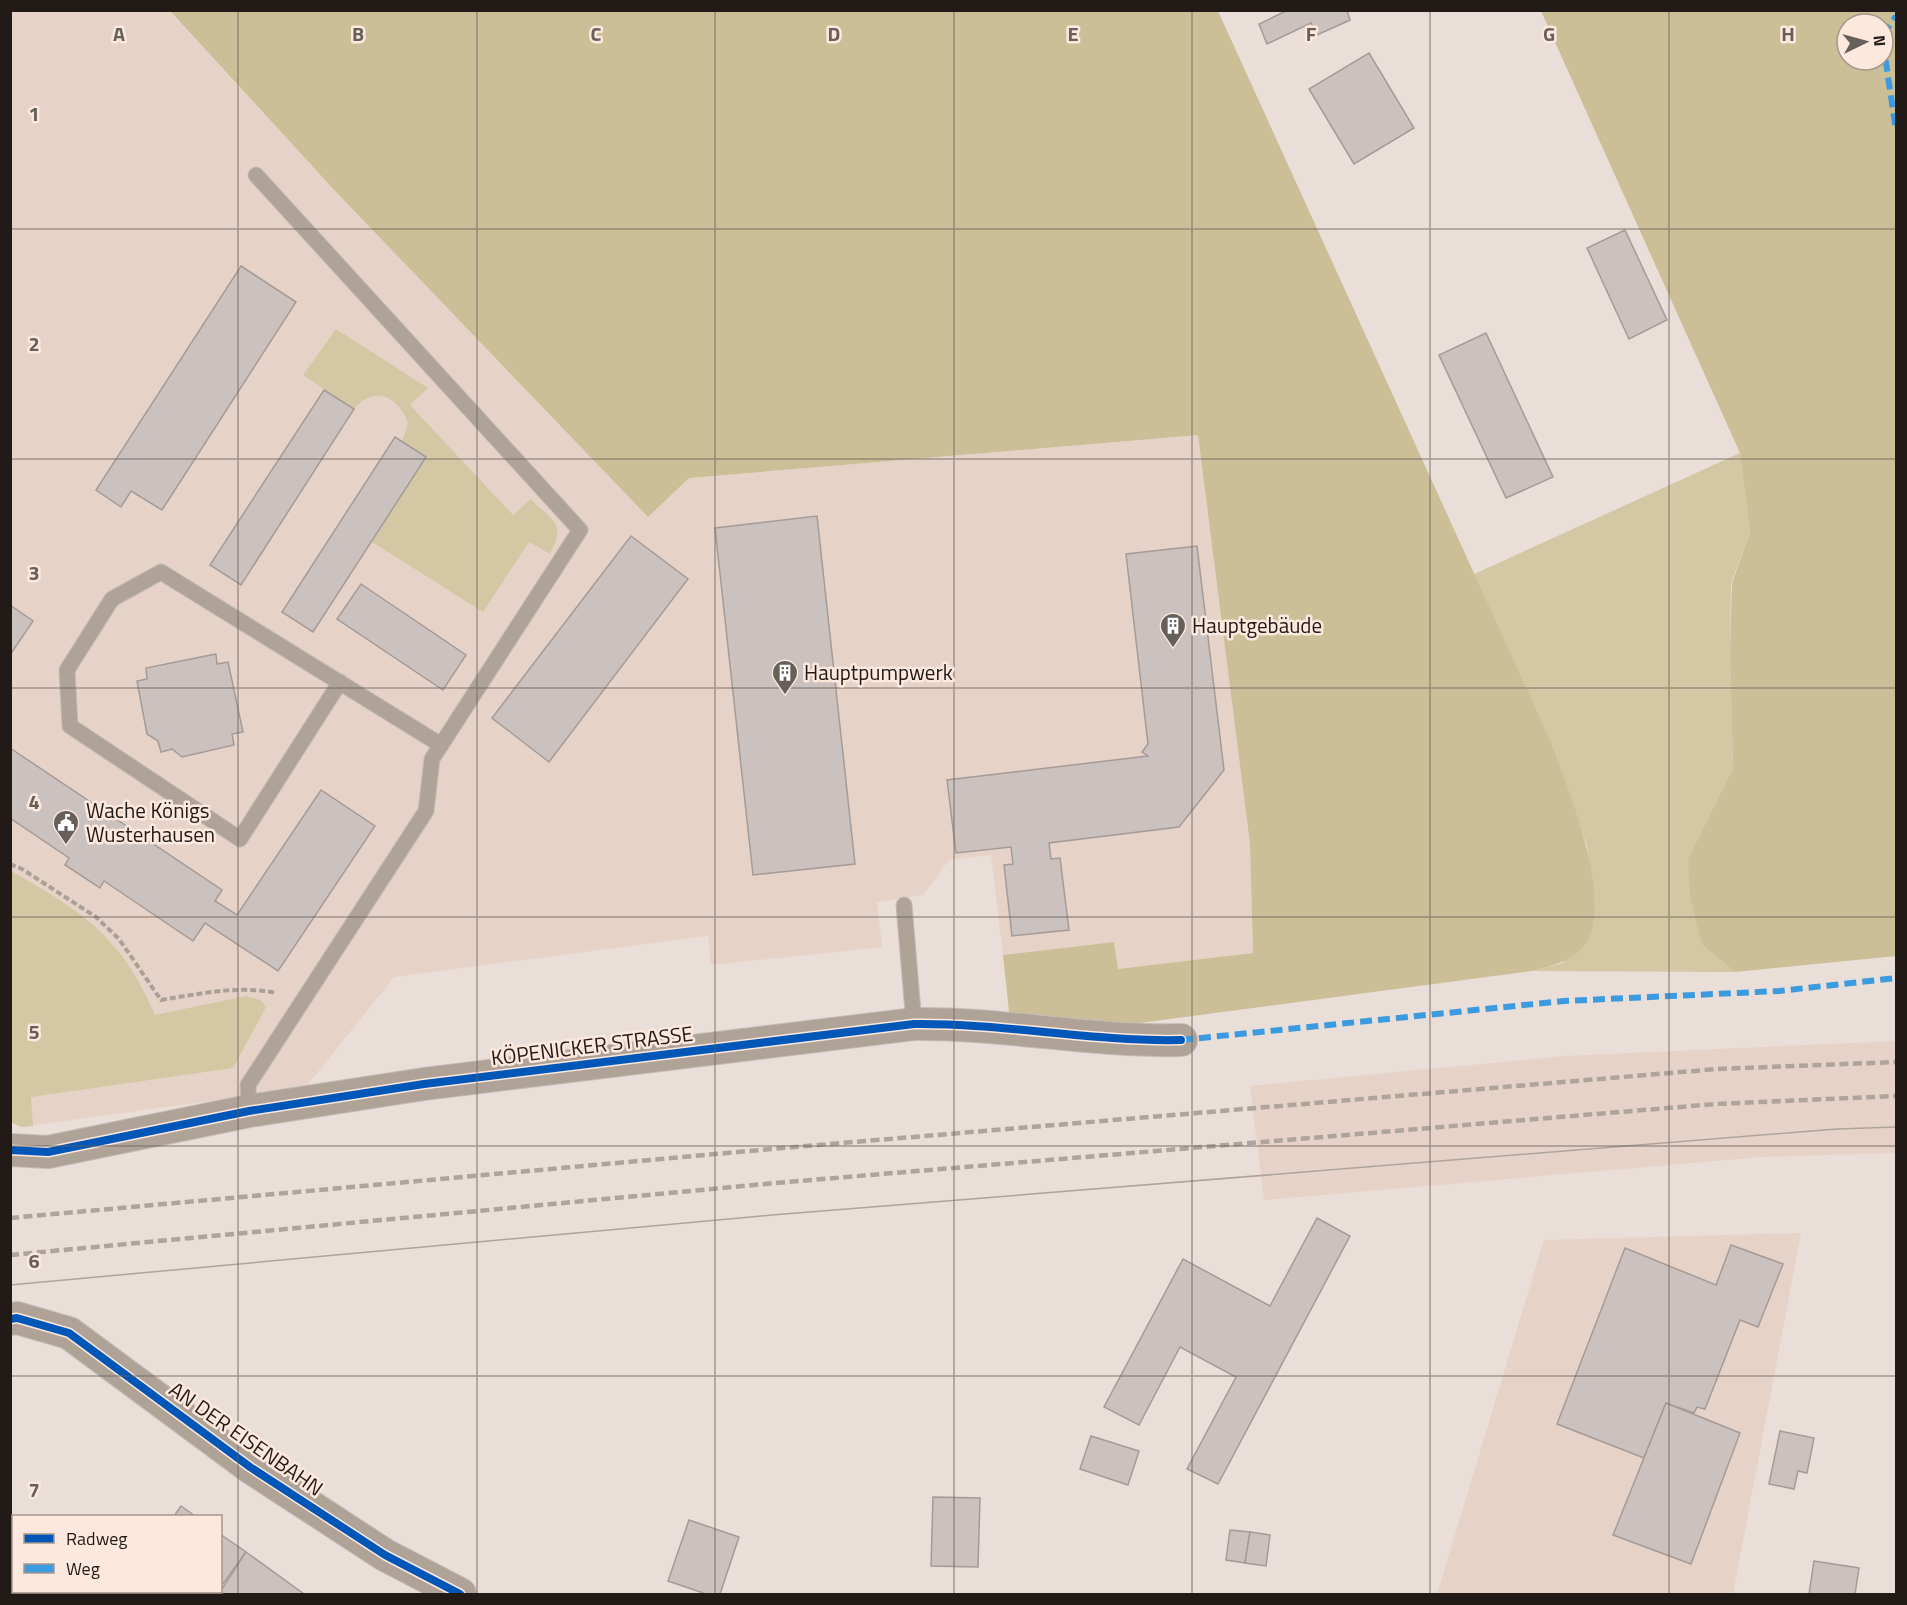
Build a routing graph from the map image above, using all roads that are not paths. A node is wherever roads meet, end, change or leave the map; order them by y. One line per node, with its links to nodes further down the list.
1 (256, 175): 3 (lane)
2 (340, 682): 2 (lane); 3 (lane)
3 (441, 745): 7 (lane)
4 (904, 905): 5 (lane)
5 (914, 1024): 6 (street, KÖPENICKER STRASSE); 7 (street, KÖPENICKER STRASSE)
6 (1181, 1040)
7 (249, 1111): 8 (street, KÖPENICKER STRASSE)
8 (10, 1150)
9 (10, 1319): 10 (street, AN DER EISENBAHN)
10 (460, 1594)

